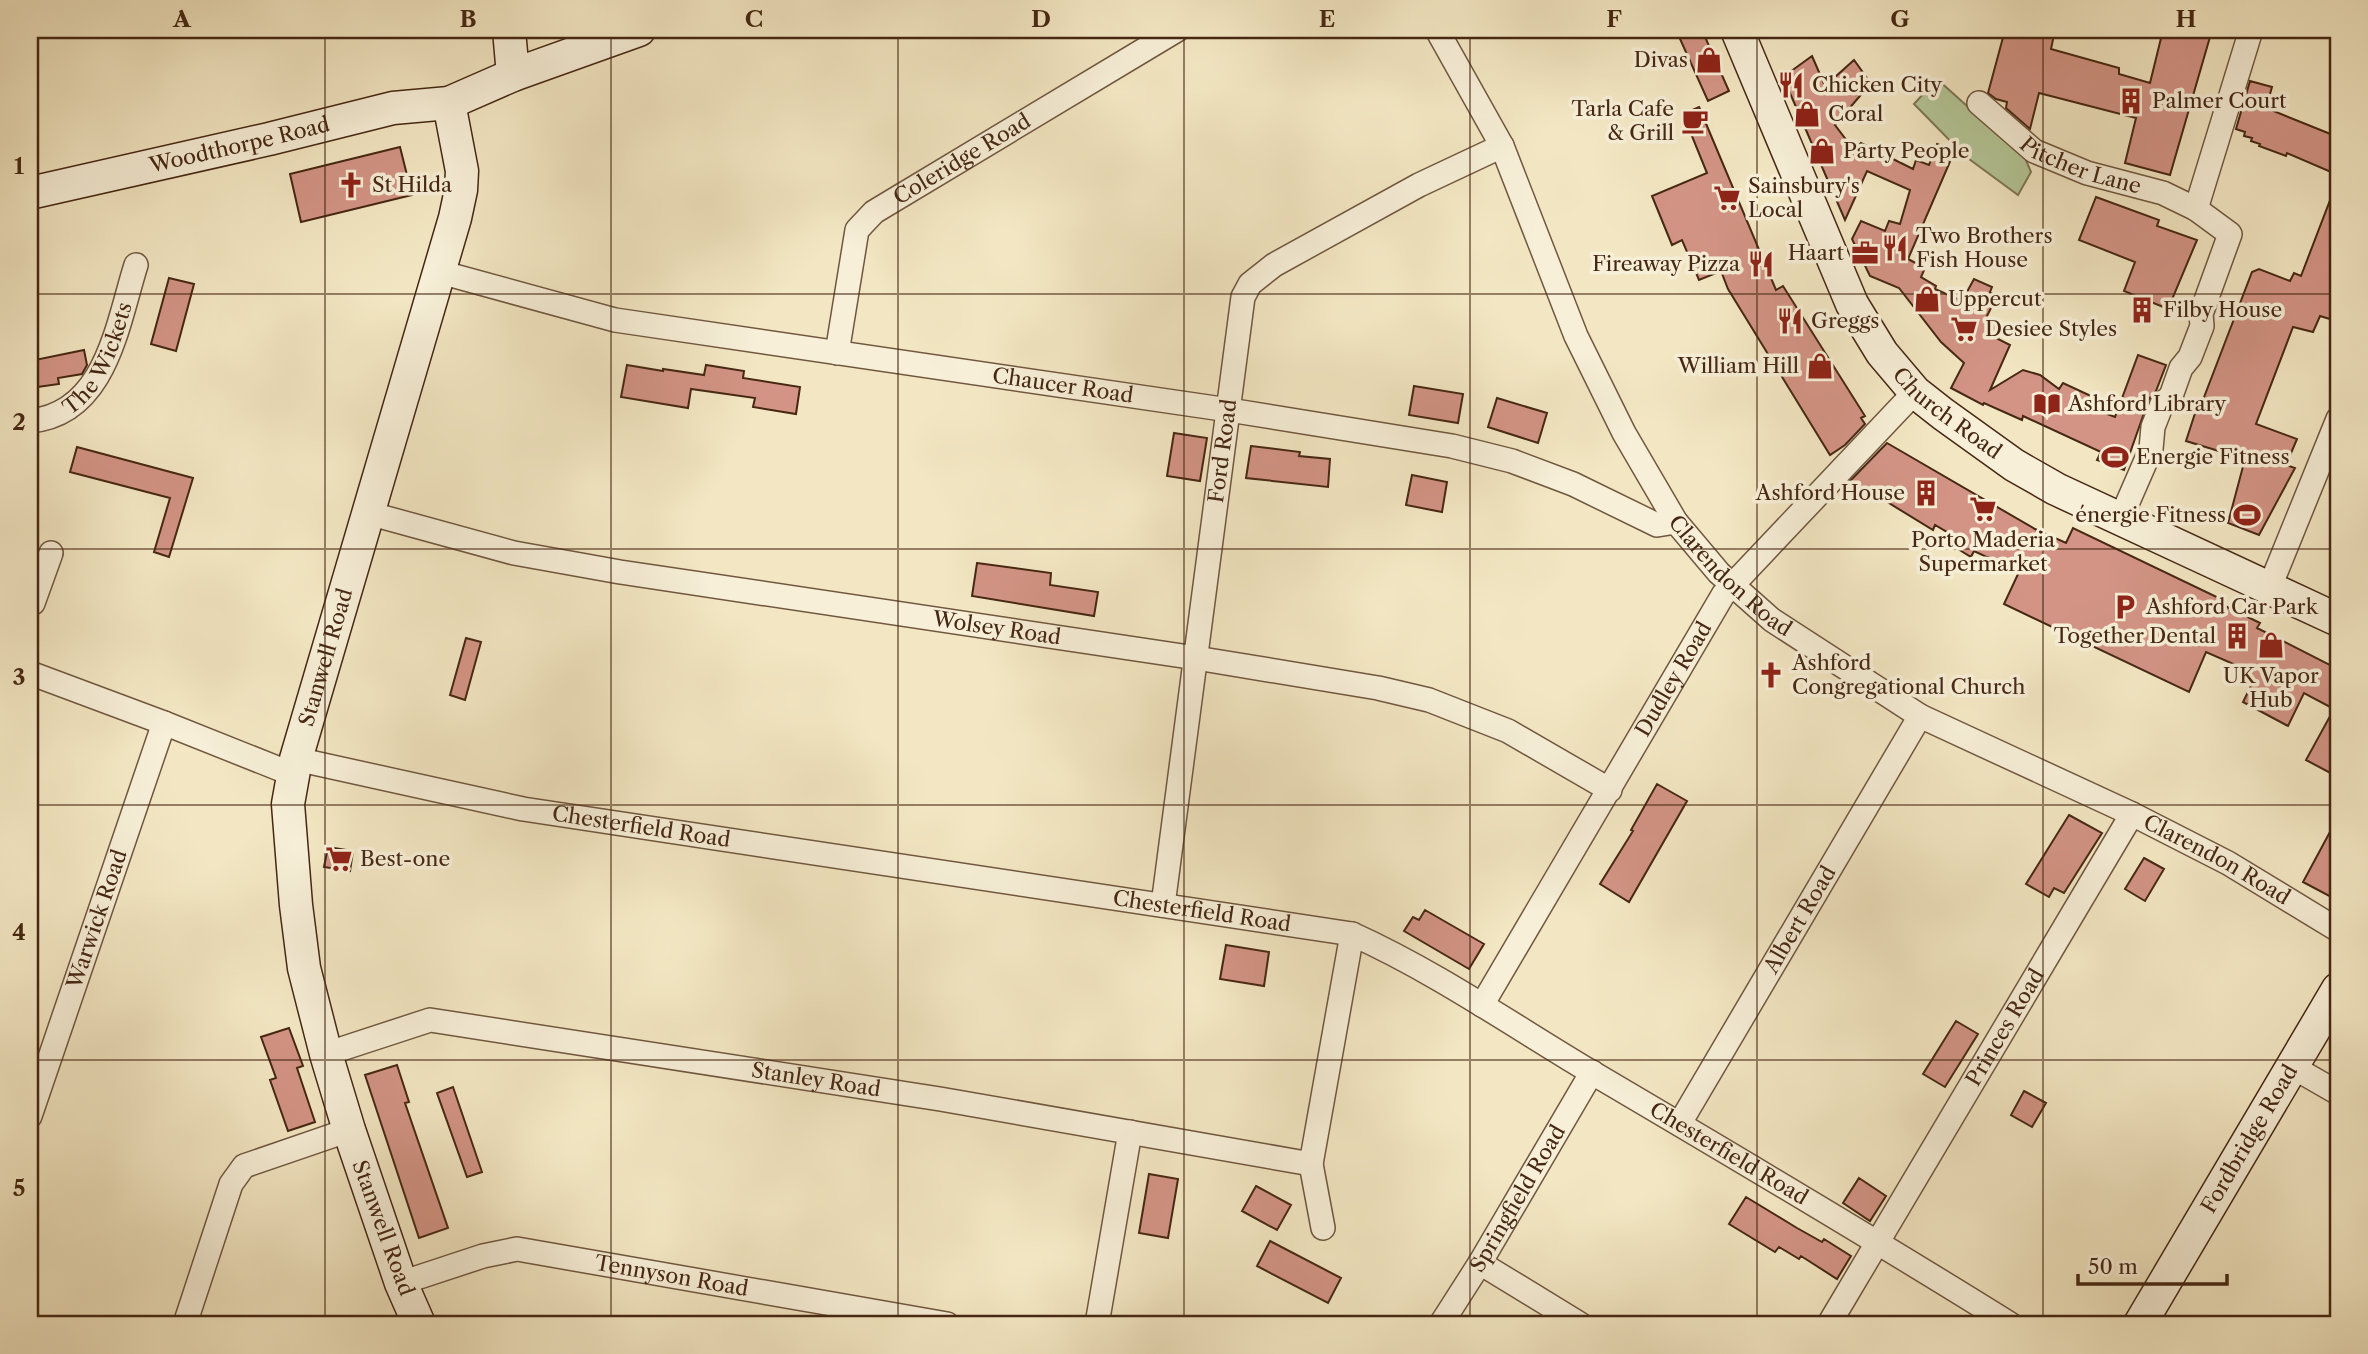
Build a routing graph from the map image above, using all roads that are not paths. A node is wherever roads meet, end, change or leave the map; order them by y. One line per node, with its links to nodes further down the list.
1 (509, 30): 7 (street)
2 (639, 30): 7 (street)
3 (1177, 30): 15 (street, Coleridge Road)
4 (1437, 30): 10 (street, Clarendon Road)
5 (1737, 30): 16 (street, Church Road)
6 (2251, 30): 12 (street)
7 (513, 75): 8 (street)
8 (449, 103): 11 (street, Woodthorpe Road); 14 (street, Stanwell Road)
9 (1979, 103): 12 (street, Pitcher Lane)
10 (1502, 146): 17 (street, Ford Road); 22 (street, Clarendon Road)
11 (30, 193)
12 (2196, 208): 21 (street, Pitcher Lane)
13 (135, 265): 19 (street, The Wickets)
14 (440, 272): 15 (street, Chaucer Road); 20 (street, Stanwell Road)
15 (837, 353): 17 (street, Chaucer Road)
16 (1915, 392): 21 (street, Church Road); 25 (street, Dudley Road)
17 (1229, 410): 22 (street, Chaucer Road); 29 (street, Ford Road)
18 (2338, 419): 26 (street)
19 (30, 421)
20 (368, 513): 29 (street, Wolsey Road); 33 (street, Stanwell Road)
21 (2120, 520): 26 (street, Church Road)
22 (1676, 522): 25 (street, Clarendon Road)
23 (51, 553): 24 (street)
24 (36, 578): 27 (street)
25 (1732, 585): 31 (street, Clarendon Road); 34 (street, Dudley Road)
26 (2269, 589): 28 (street, Church Road)
27 (33, 603)
28 (2338, 620)
29 (1196, 658): 34 (street, Wolsey Road); 36 (street, Ford Road)
30 (30, 673): 32 (street, Chesterfield Road)
31 (1920, 716): 35 (street, Clarendon Road); 46 (street, Albert Road)
32 (164, 723): 33 (street, Chesterfield Road); 45 (street, Warwick Road)
33 (294, 766): 36 (street, Chesterfield Road); 41 (street, Stanwell Road)
34 (1610, 790): 40 (street, Dudley Road)
35 (2132, 814): 37 (street, Clarendon Road); 51 (street, Princes Road)
36 (1163, 905): 38 (street, Chesterfield Road)
37 (2338, 930)
38 (1352, 934): 40 (street, Chesterfield Road); 49 (street)
39 (2338, 989): 42 (street, Fordbridge Road)
40 (1482, 1005): 43 (street, Chesterfield Road)
41 (326, 1054): 47 (street, Stanwell Road); 48 (street, Stanley Road)
42 (2291, 1066): 44 (street); 62 (street, Fordbridge Road)
43 (1592, 1072): 46 (street, Chesterfield Road); 52 (street, Springfield Road)
44 (2338, 1093)
45 (30, 1115)
46 (1680, 1123): 51 (street, Chesterfield Road)
47 (349, 1130): 53 (street, Stanwell Road); 54 (street)
48 (1130, 1132): 49 (street, Stanley Road); 57 (street)
49 (1311, 1164): 50 (street)
50 (1323, 1228)
51 (1879, 1242): 60 (street, Princes Road); 61 (street, Chesterfield Road)
52 (1480, 1263): 58 (street, Springfield Road); 59 (street)
53 (401, 1283): 55 (street, Stanwell Road); 56 (street, Tennyson Road)
54 (185, 1324)
55 (419, 1324)
56 (947, 1324)
57 (1097, 1324)
58 (1441, 1324)
59 (1580, 1324)
60 (1829, 1324)
61 (2010, 1324)
62 (2140, 1324)

